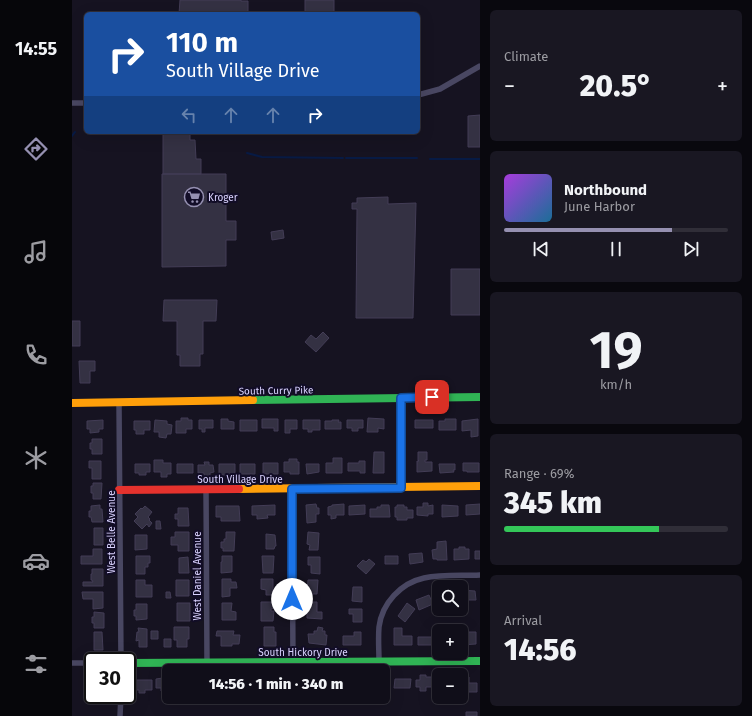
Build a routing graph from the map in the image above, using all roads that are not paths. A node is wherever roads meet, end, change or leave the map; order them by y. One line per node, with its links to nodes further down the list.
1 (480, 66): 2 (street)
2 (420, 94)
3 (72, 103): 4 (street)
4 (84, 103)
5 (480, 397): 6 (street, South Curry Pike)
6 (401, 398): 8 (street, South Curry Pike); 10 (street)
7 (72, 403): 8 (street, South Curry Pike)
8 (118, 404): 12 (street, West Belle Avenue)
9 (480, 486): 10 (street, South Village Drive)
10 (401, 488): 11 (street, South Village Drive)
11 (292, 489): 13 (street, South Village Drive); 16 (street)
12 (119, 490): 13 (street, South Village Drive); 15 (street, West Belle Avenue)
13 (206, 490): 19 (street, West Daniel Avenue)
14 (480, 575): 17 (street)
15 (121, 652)
16 (293, 661): 17 (street, South Hickory Drive); 19 (street, South Hickory Drive)
17 (379, 661): 18 (street, South Hickory Drive)
18 (480, 661)
19 (207, 662): 22 (street, South Hickory Drive)
20 (72, 663): 21 (street)
21 (84, 663)
22 (136, 663)
23 (120, 704): 24 (street)
24 (120, 716)

